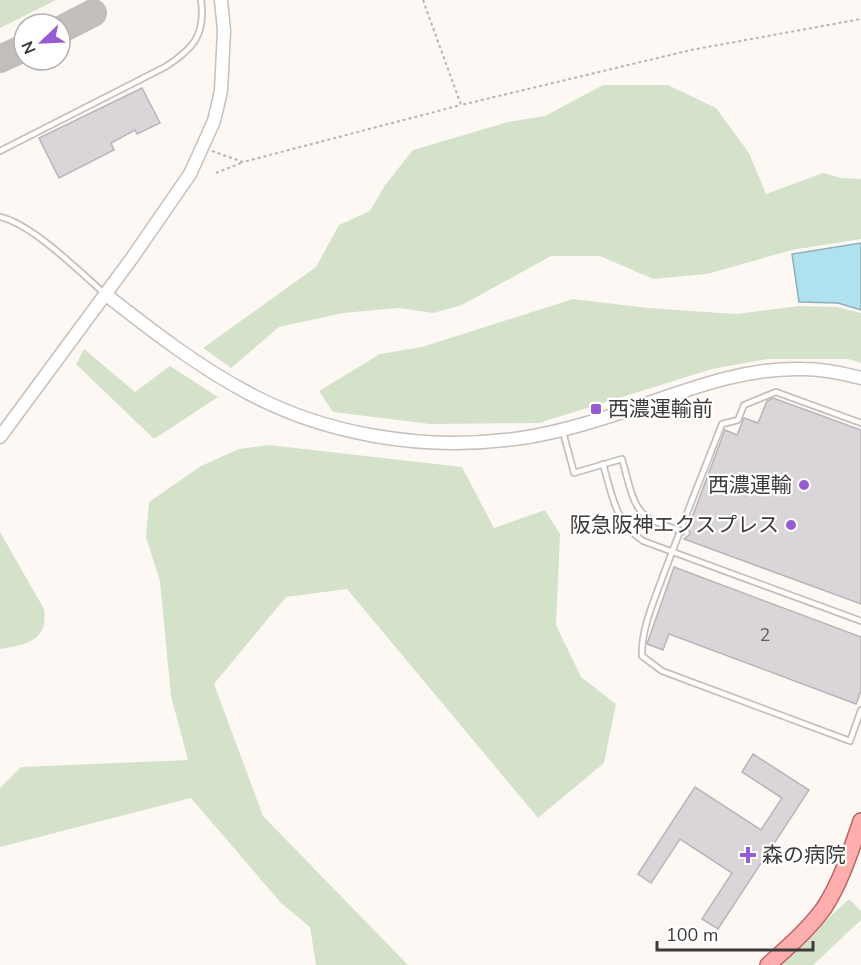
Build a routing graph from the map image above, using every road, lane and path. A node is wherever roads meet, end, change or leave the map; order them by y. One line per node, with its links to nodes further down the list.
1 (201, 0): 7 (lane)
2 (221, 0): 6 (street)
3 (423, 0): 5 (path)
4 (861, 19): 5 (path)
5 (461, 105): 8 (path)
6 (202, 149): 8 (path); 11 (street)
7 (0, 151)
8 (243, 162): 9 (path)
9 (216, 173)
10 (0, 217): 11 (lane)
11 (105, 294): 14 (street); 15 (street)
12 (861, 378): 14 (street)
13 (861, 423): 18 (lane)
14 (562, 429): 16 (lane)
15 (0, 437)
16 (603, 465): 17 (lane, bridge); 18 (lane)
17 (686, 532)
18 (672, 553): 19 (lane); 20 (lane)
19 (861, 621)
20 (861, 710)
21 (861, 821): 22 (main road)
22 (768, 965)

